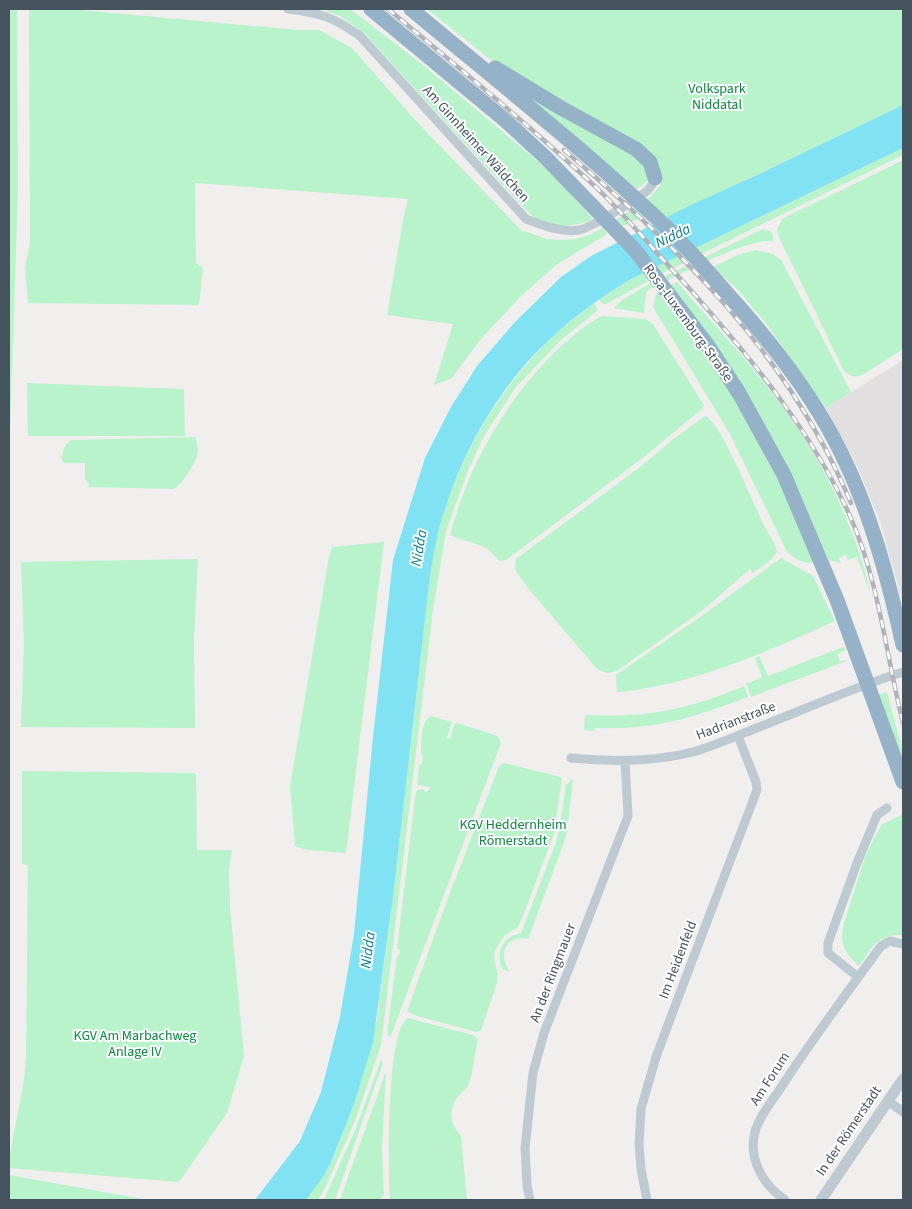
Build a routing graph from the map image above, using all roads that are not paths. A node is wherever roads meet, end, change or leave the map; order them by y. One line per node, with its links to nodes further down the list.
1 (288, 9): 7 (street, Am Ginnheimer Wäldchen)
2 (366, 9): 5 (highway)
3 (371, 9): 5 (highway, Rosa-Luxemburg-Straße)
4 (411, 9): 6 (highway)
5 (383, 20): 13 (highway, Rosa-Luxemburg-Straße)
6 (438, 31): 7 (highway); 8 (highway)
7 (655, 178)
8 (903, 645)
9 (903, 672): 10 (street, Hadrianstraße)
10 (738, 736): 12 (street, Hadrianstraße); 21 (street, Im Heidenfeld)
11 (571, 758): 12 (street, Hadrianstraße)
12 (626, 761): 20 (street, An der Ringmauer)
13 (903, 782)
14 (887, 808): 16 (street)
15 (903, 944): 16 (street, Am Forum)
16 (858, 977): 22 (street, Am Forum)
17 (903, 1078): 18 (street, In der Römerstadt)
18 (888, 1101): 19 (street); 23 (street, In der Römerstadt)
19 (903, 1112)
20 (530, 1200)
21 (647, 1200)
22 (785, 1200)
23 (820, 1200)

